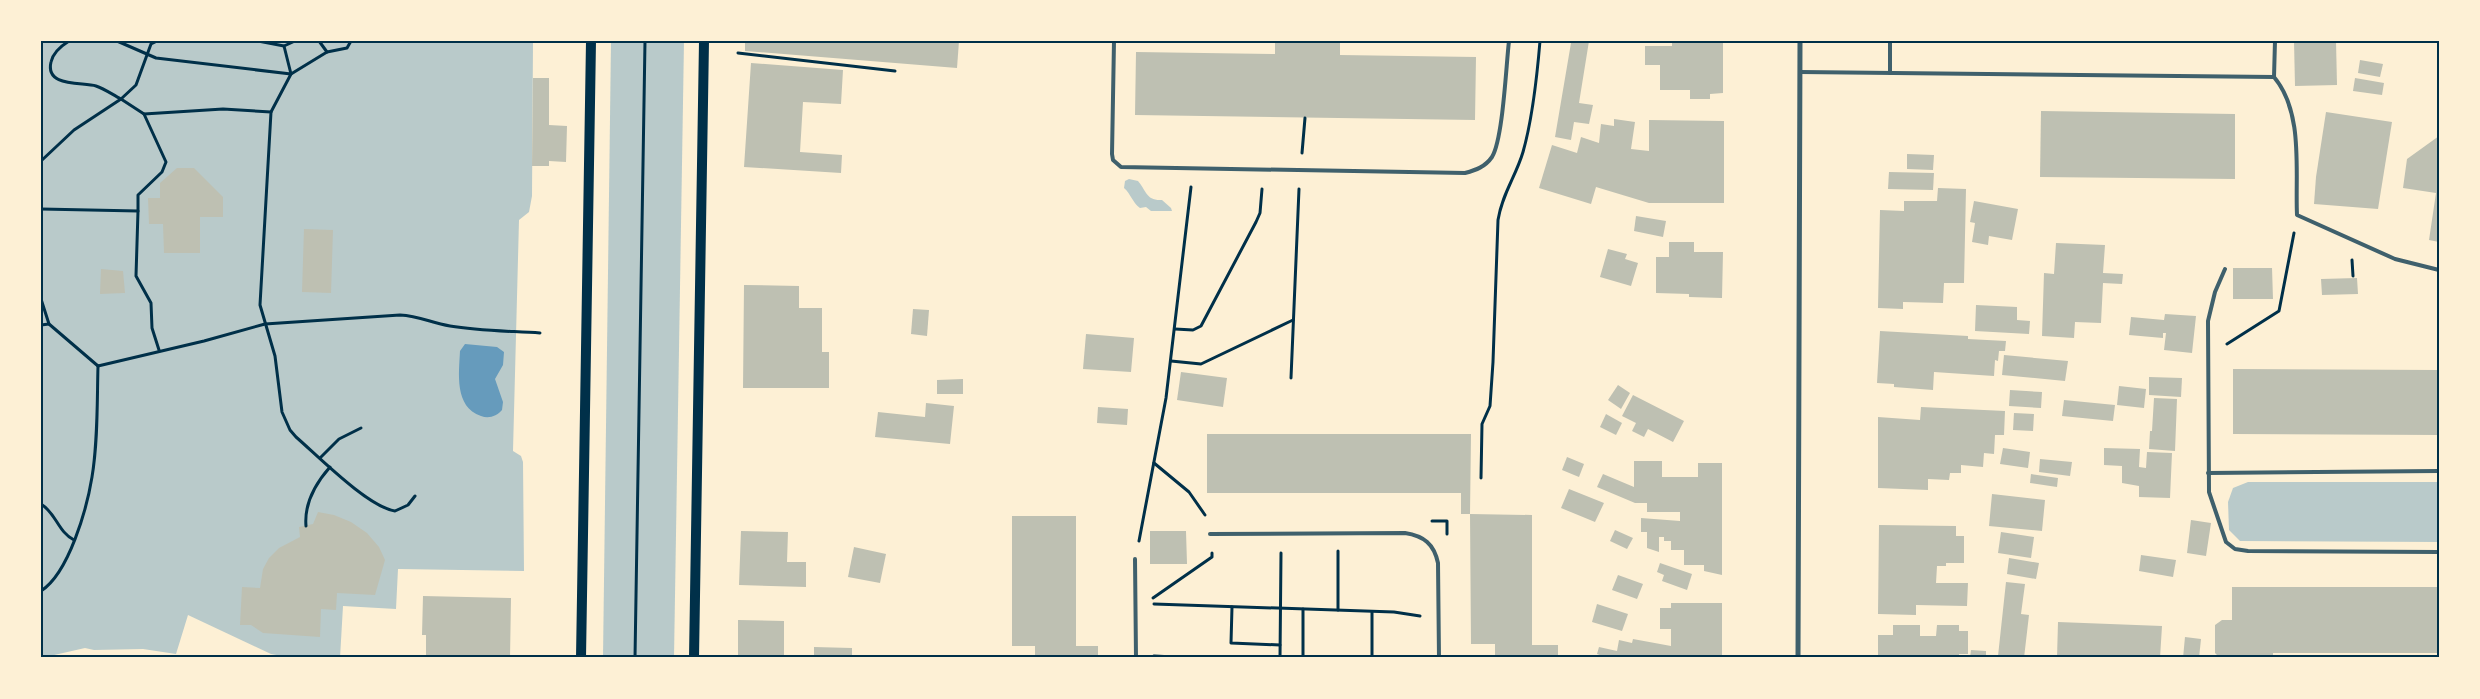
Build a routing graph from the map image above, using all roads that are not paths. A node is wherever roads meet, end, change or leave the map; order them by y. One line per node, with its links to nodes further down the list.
1 (591, 41): 19 (main road)
2 (704, 41): 20 (main road)
3 (1114, 41): 4 (lane)
4 (1509, 41)
5 (1800, 41): 8 (street)
6 (1890, 41): 9 (lane)
7 (2275, 41): 10 (lane)
8 (1800, 72): 9 (lane); 22 (street)
9 (1890, 73): 10 (lane)
10 (2274, 77): 12 (lane)
11 (2224, 269): 14 (lane)
12 (2439, 270)
13 (2439, 471): 14 (lane)
14 (2208, 473): 16 (lane)
15 (1210, 534): 21 (lane)
16 (2439, 552)
17 (1135, 559): 18 (lane)
18 (1136, 657)
19 (581, 658)
20 (694, 658)
21 (1438, 658)
22 (1798, 658)

